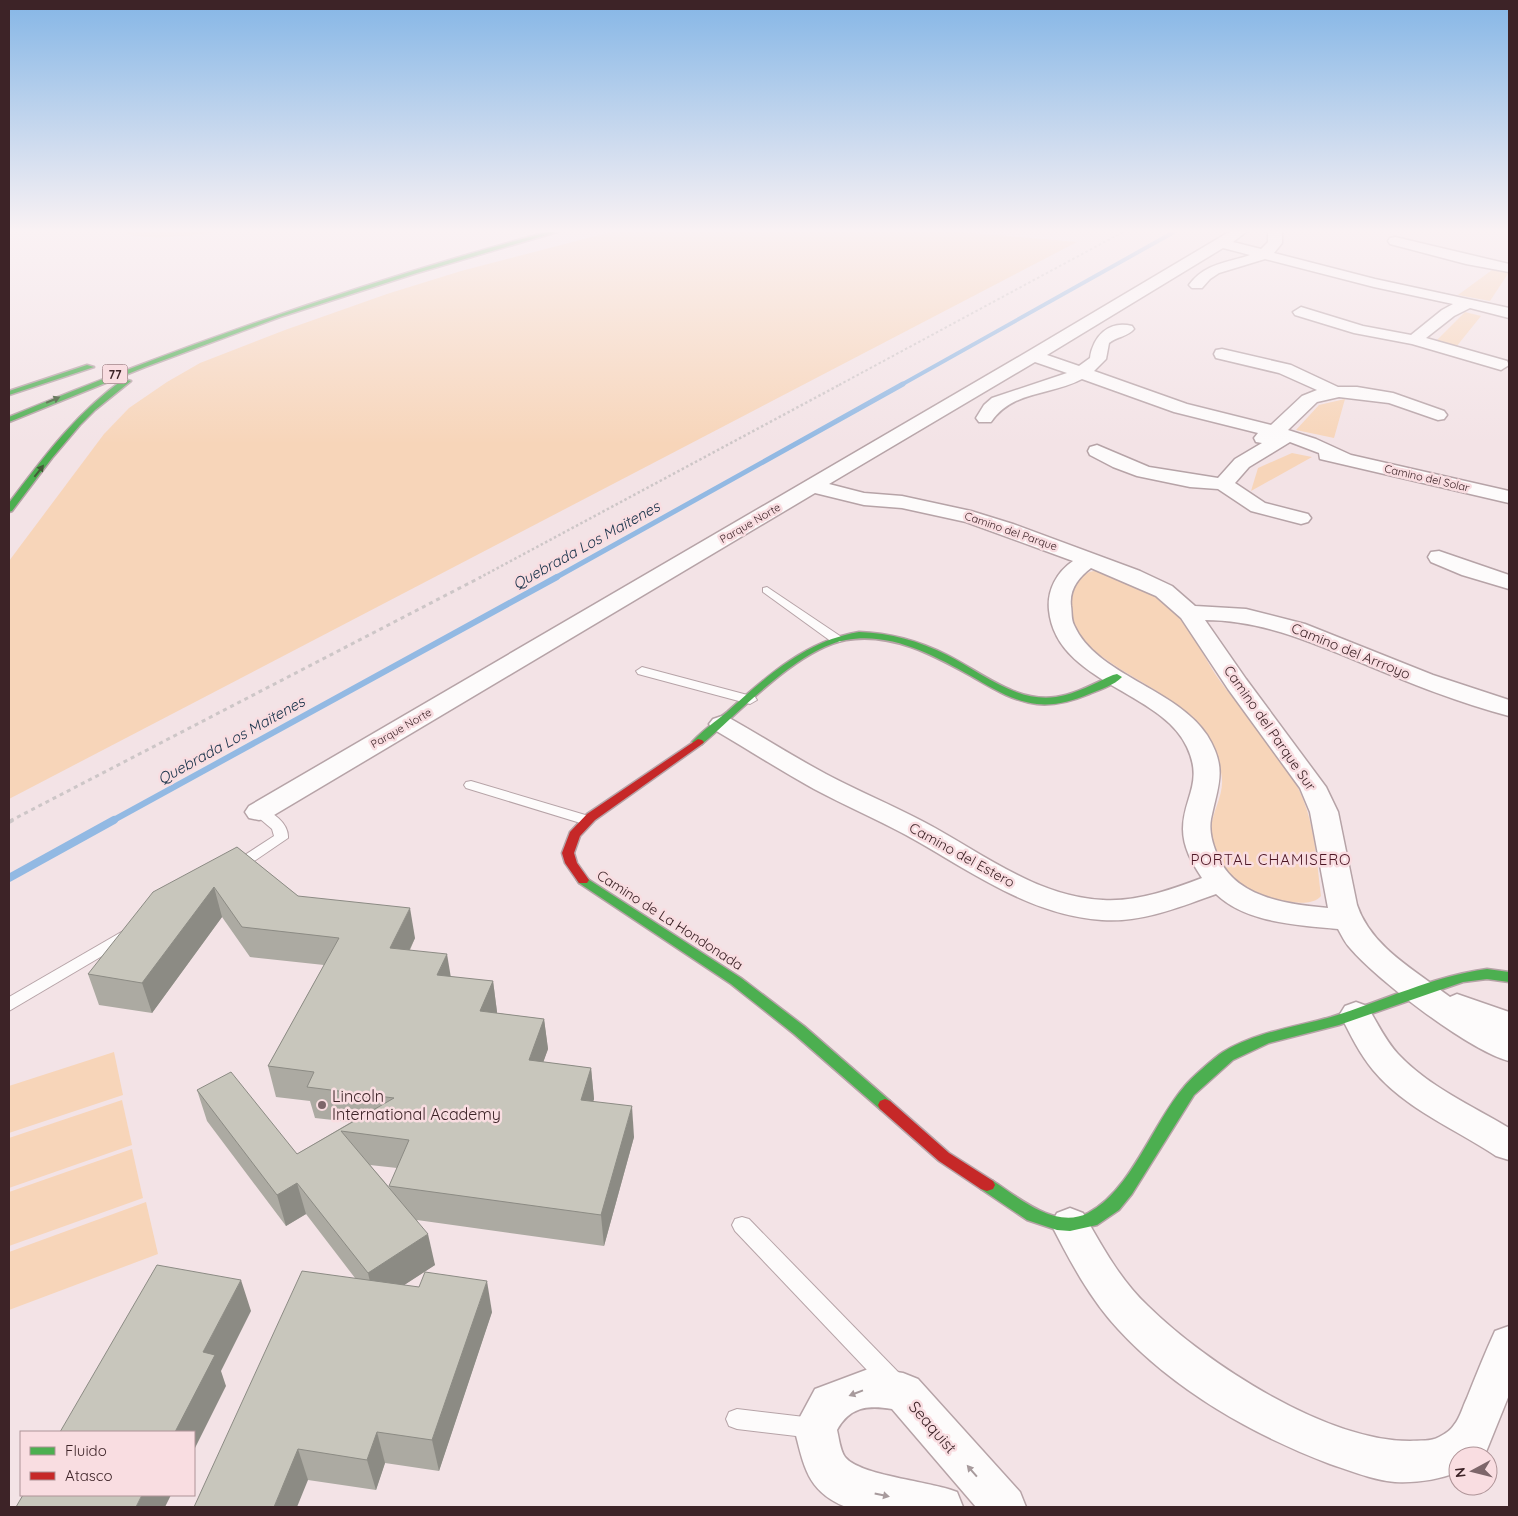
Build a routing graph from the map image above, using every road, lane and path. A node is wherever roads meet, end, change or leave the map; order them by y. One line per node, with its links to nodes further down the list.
1 (284, 303): 19 (main road, 77)
2 (312, 303): 10 (main road, 77)
3 (992, 303): 46 (path)
4 (1122, 303): 13 (street, Parque Norte)
5 (1453, 303): 6 (street)
6 (1463, 305): 8 (street); 11 (street)
7 (1301, 312): 11 (street)
8 (1509, 315)
9 (1126, 329): 16 (street)
10 (222, 333): 22 (main road, 77, one-way to 10); 30 (main road, one-way to 10)
11 (1414, 340): 15 (street)
12 (1222, 354): 17 (street)
13 (1027, 360): 16 (street, Camino del Solar); 25 (street, Parque Norte)
14 (105, 362): 18 (main road)
15 (1501, 365)
16 (1078, 373): 21 (street); 23 (street, Camino del Solar)
17 (1334, 391): 20 (street); 23 (street)
18 (9, 393)
19 (9, 408)
20 (1438, 415)
21 (985, 418)
22 (9, 420)
23 (1275, 437): 26 (street); 28 (street, Camino del Solar)
24 (1097, 451): 26 (street)
25 (831, 475): 27 (street, Parque Norte); 29 (street, Camino del Parque)
26 (1223, 484): 31 (street)
27 (813, 486): 29 (street, Camino del Parque); 44 (street, Parque Norte)
28 (1509, 497)
29 (902, 502): 33 (street, Camino del Parque)
30 (9, 509)
31 (1301, 518)
32 (1439, 557): 34 (street)
33 (1089, 560): 36 (street, Camino del Parque Sur); 39 (street)
34 (1509, 582)
35 (767, 590): 37 (lane)
36 (1189, 613): 41 (street, Camino del Arrroyo); 49 (street, Camino del Parque Sur)
37 (836, 639): 39 (main road, Camino de La Hondonada); 40 (main road, Camino de La Hondonada)
38 (642, 671): 40 (lane)
39 (1117, 677): 48 (street)
40 (750, 700): 42 (main road, Camino de La Hondonada)
41 (1509, 708)
42 (722, 724): 45 (main road, Camino de La Hondonada); 48 (street, Camino del Estero)
43 (471, 785): 45 (lane)
44 (258, 812): 47 (lane)
45 (587, 820): 58 (main road, Camino de La Hondonada)
46 (9, 822)
47 (220, 877)
48 (1220, 882): 49 (street)
49 (1347, 920): 52 (street, Camino del Parque Sur)
50 (144, 923): 53 (lane)
51 (1509, 977): 52 (main road)
52 (1422, 991): 54 (main road); 55 (street); 56 (street)
53 (9, 1005)
54 (1356, 1014): 57 (street); 58 (main road)
55 (1509, 1024)
56 (1509, 1049)
57 (1509, 1146)
58 (1070, 1224): 60 (street)
59 (742, 1225): 61 (lane)
60 (1509, 1344)
61 (903, 1392): 63 (street, Seaquist, one-way to 63); 65 (street, Seaquist, one-way to 61)
62 (737, 1419): 63 (lane)
63 (815, 1428): 64 (street, one-way to 64)
64 (940, 1507)
65 (1004, 1507)

